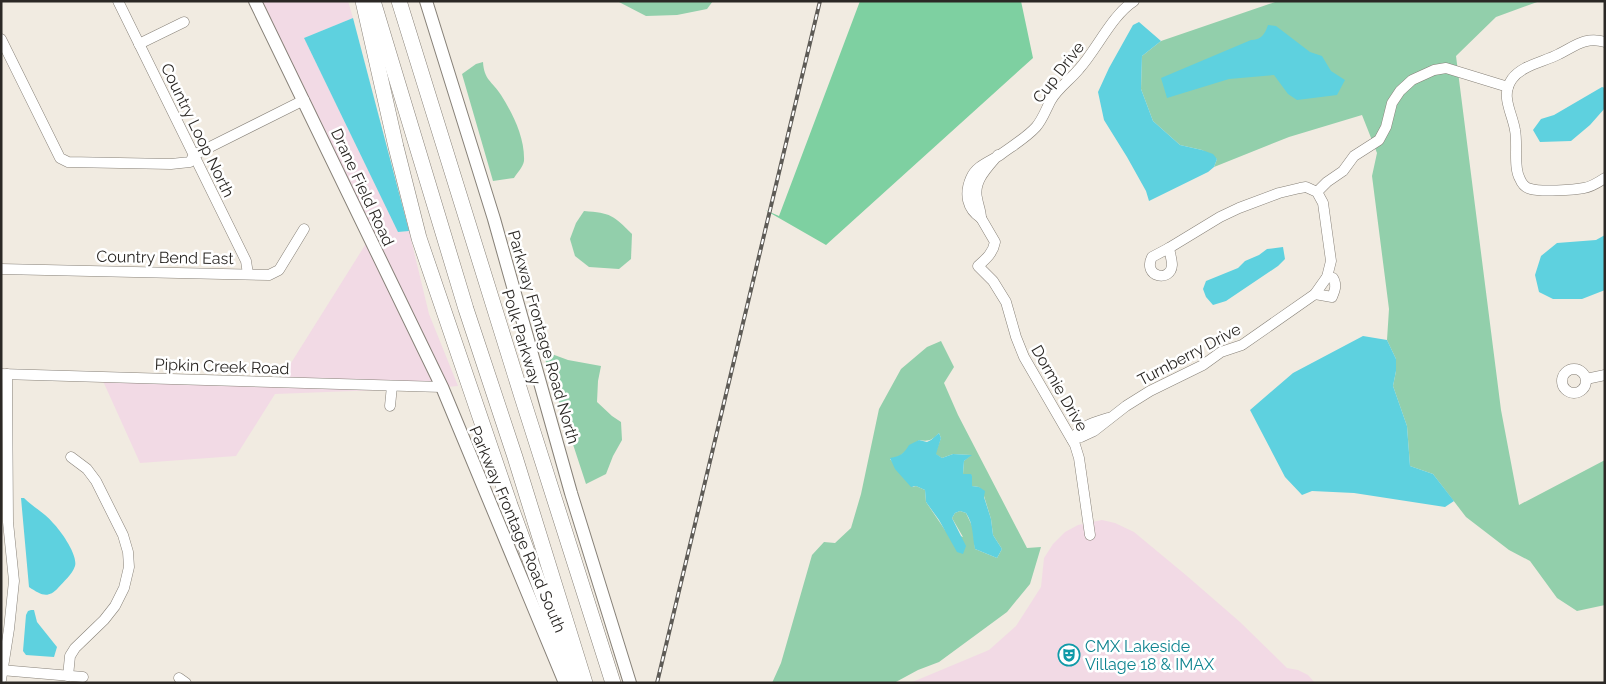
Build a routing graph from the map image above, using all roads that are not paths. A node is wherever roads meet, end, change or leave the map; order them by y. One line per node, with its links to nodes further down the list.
1 (118, 1): 11 (street, Country Loop North)
2 (255, 1): 13 (main road, Drane Field Road)
3 (363, 1): 37 (highway)
4 (373, 1): 38 (highway)
5 (399, 1): 39 (highway, Polk Parkway)
6 (426, 1): 40 (main road, Parkway Frontage Road North)
7 (1134, 1): 19 (street, Cup Drive)
8 (184, 22): 11 (street)
9 (1, 39): 14 (street)
10 (1605, 42): 12 (street)
11 (139, 44): 14 (street, Country Loop North)
12 (1508, 87): 15 (street); 16 (street)
13 (304, 100): 14 (street); 28 (main road, Drane Field Road)
14 (194, 155): 21 (street, Country Loop North)
15 (1605, 178)
16 (1316, 192): 18 (street); 22 (street, Turnberry Drive)
17 (304, 229): 21 (street, Country Bend East)
18 (1169, 248)
19 (978, 266): 30 (street, Dormie Drive)
20 (1, 269): 21 (street, Country Bend East)
21 (248, 274)
22 (1327, 277): 23 (street, Turnberry Drive); 23 (street)
23 (1316, 294): 30 (street, Turnberry Drive)
24 (4, 374): 27 (street, Pipkin Creek Road); 33 (street)
25 (1605, 375): 26 (street)
26 (1586, 379)
27 (392, 386): 28 (street, Pipkin Creek Road); 29 (street)
28 (442, 388): 36 (main road, Parkway Frontage Road South)
29 (390, 406)
30 (1072, 438): 32 (street, Dormie Drive)
31 (71, 457): 34 (street)
32 (1090, 535)
33 (2, 673): 34 (street)
34 (68, 676): 35 (street)
35 (83, 677)
36 (565, 683)
37 (574, 683)
38 (585, 683)
39 (613, 683)
40 (630, 683)

